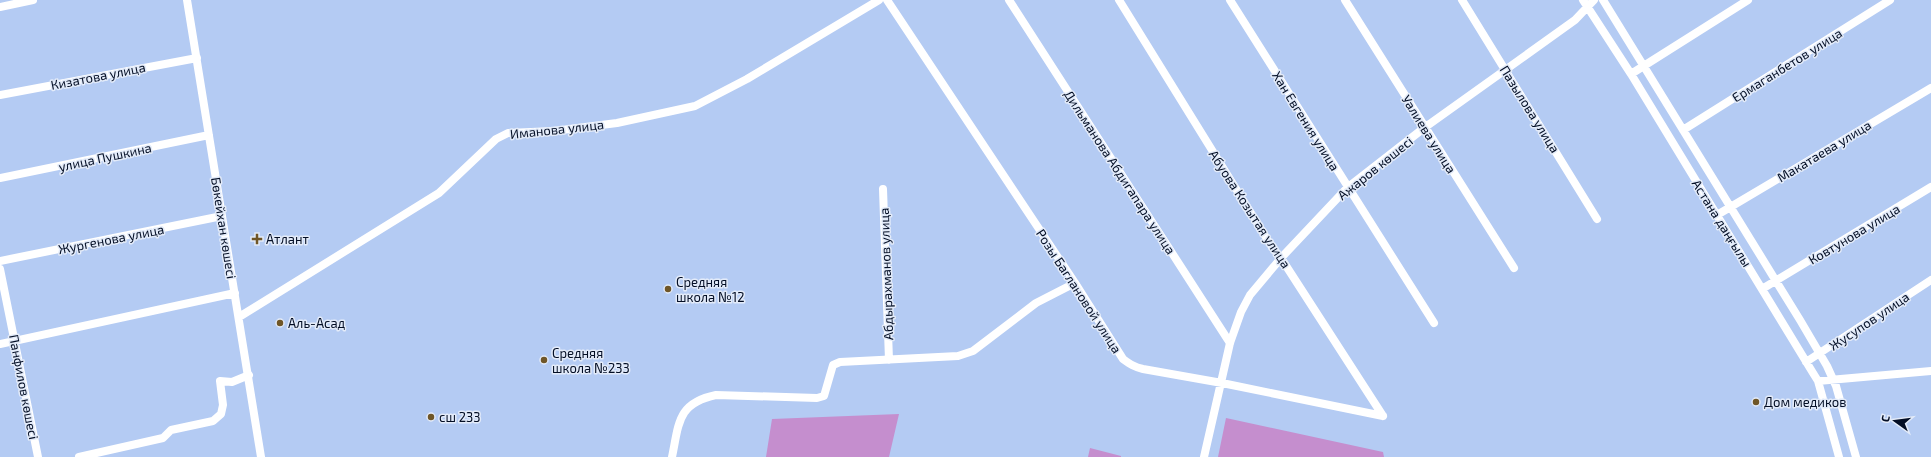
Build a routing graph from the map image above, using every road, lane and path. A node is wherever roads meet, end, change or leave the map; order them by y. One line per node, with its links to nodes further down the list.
1 (33, 0): 15 (street)
2 (187, 0): 16 (street, Бөкейхан көшесі)
3 (879, 0): 42 (street, Иманова улица)
4 (887, 0): 39 (street, Розы Баглановой улица)
5 (1009, 0): 45 (street, Дильманова Абдигапара улица)
6 (1119, 0): 33 (street, Абуова Козытая улица)
7 (1230, 0): 27 (street, Хан Евгения улица)
8 (1345, 0): 22 (street, Уалиева улица)
9 (1462, 0): 18 (street, Пазылова улица)
10 (1594, 0): 14 (street, Ажаров көшесі)
11 (1603, 0): 17 (street, Астана даңғылы)
12 (1748, 0): 17 (street)
13 (1890, 0): 23 (street, Ермаганбетов улица)
14 (1585, 3): 18 (street, Ажаров көшесі); 19 (street, Астана даңғылы)
15 (0, 7)
16 (196, 58): 21 (street, Кизатова улица); 24 (street, Бөкейхан көшесі)
17 (1643, 65): 19 (street); 23 (street, Астана даңғылы)
18 (1505, 69): 22 (street, Ажаров көшесі); 32 (street, Пазылова улица)
19 (1631, 74): 30 (street, Астана даңғылы)
20 (1931, 88): 29 (street, Макатаева улица)
21 (0, 95)
22 (1424, 128): 27 (street, Ажаров көшесі); 35 (street, Уалиева улица)
23 (1683, 130): 29 (street, Астана даңғылы)
24 (209, 135): 25 (street, улица Пушкина); 31 (street, Бөкейхан көшесі)
25 (0, 178)
26 (1931, 187): 38 (street, Ковтунова улица)
27 (1347, 188): 33 (street, Ажаров көшесі); 43 (street, Хан Евгения улица)
28 (884, 189): 48 (street, Абдырахманов улица)
29 (1731, 206): 30 (street, Макатаева улица); 38 (street, Астана даңғылы)
30 (1717, 215): 40 (street, Астана даңғылы)
31 (222, 216): 34 (street, Жургенова улица); 41 (street, Бөкейхан көшесі)
32 (1597, 219)
33 (1281, 258): 45 (street, Ажаров көшесі); 55 (street, Абуова Козытая улица)
34 (0, 261)
35 (1514, 268)
36 (0, 269): 44 (street, Панфилов көшесі)
37 (1931, 280): 47 (street, Жусупов улица)
38 (1777, 281): 40 (street, Ковтунова улица); 47 (street, Астана даңғылы)
39 (1075, 283): 48 (street); 54 (street, Розы Баглановой улица)
40 (1762, 289): 49 (street, Астана даңғылы)
41 (235, 293): 42 (street, Бөкейхан көшесі); 44 (street)
42 (239, 317): 51 (street, Бөкейхан көшесі)
43 (1434, 323)
44 (14, 341): 46 (street); 56 (street, Панфилов көшесі)
45 (1230, 343): 54 (street, Ажаров көшесі)
46 (0, 344)
47 (1820, 353): 49 (street, Жусупов улица); 52 (street, Астана даңғылы)
48 (888, 360): 59 (street)
49 (1806, 362): 53 (street, Астана даңғылы)
50 (1931, 371): 52 (street)
51 (249, 375): 57 (street); 58 (street, Бөкейхан көшесі)
52 (1833, 380): 53 (street); 62 (street, Астана даңғылы)
53 (1818, 382): 61 (street, Астана даңғылы)
54 (1222, 383): 55 (street, Розы Баглановой улица); 60 (street, Ажаров көшесі)
55 (1383, 416)
56 (38, 457)
57 (79, 457)
58 (261, 457)
59 (672, 457)
60 (1204, 457)
61 (1839, 457)
62 (1856, 457)

